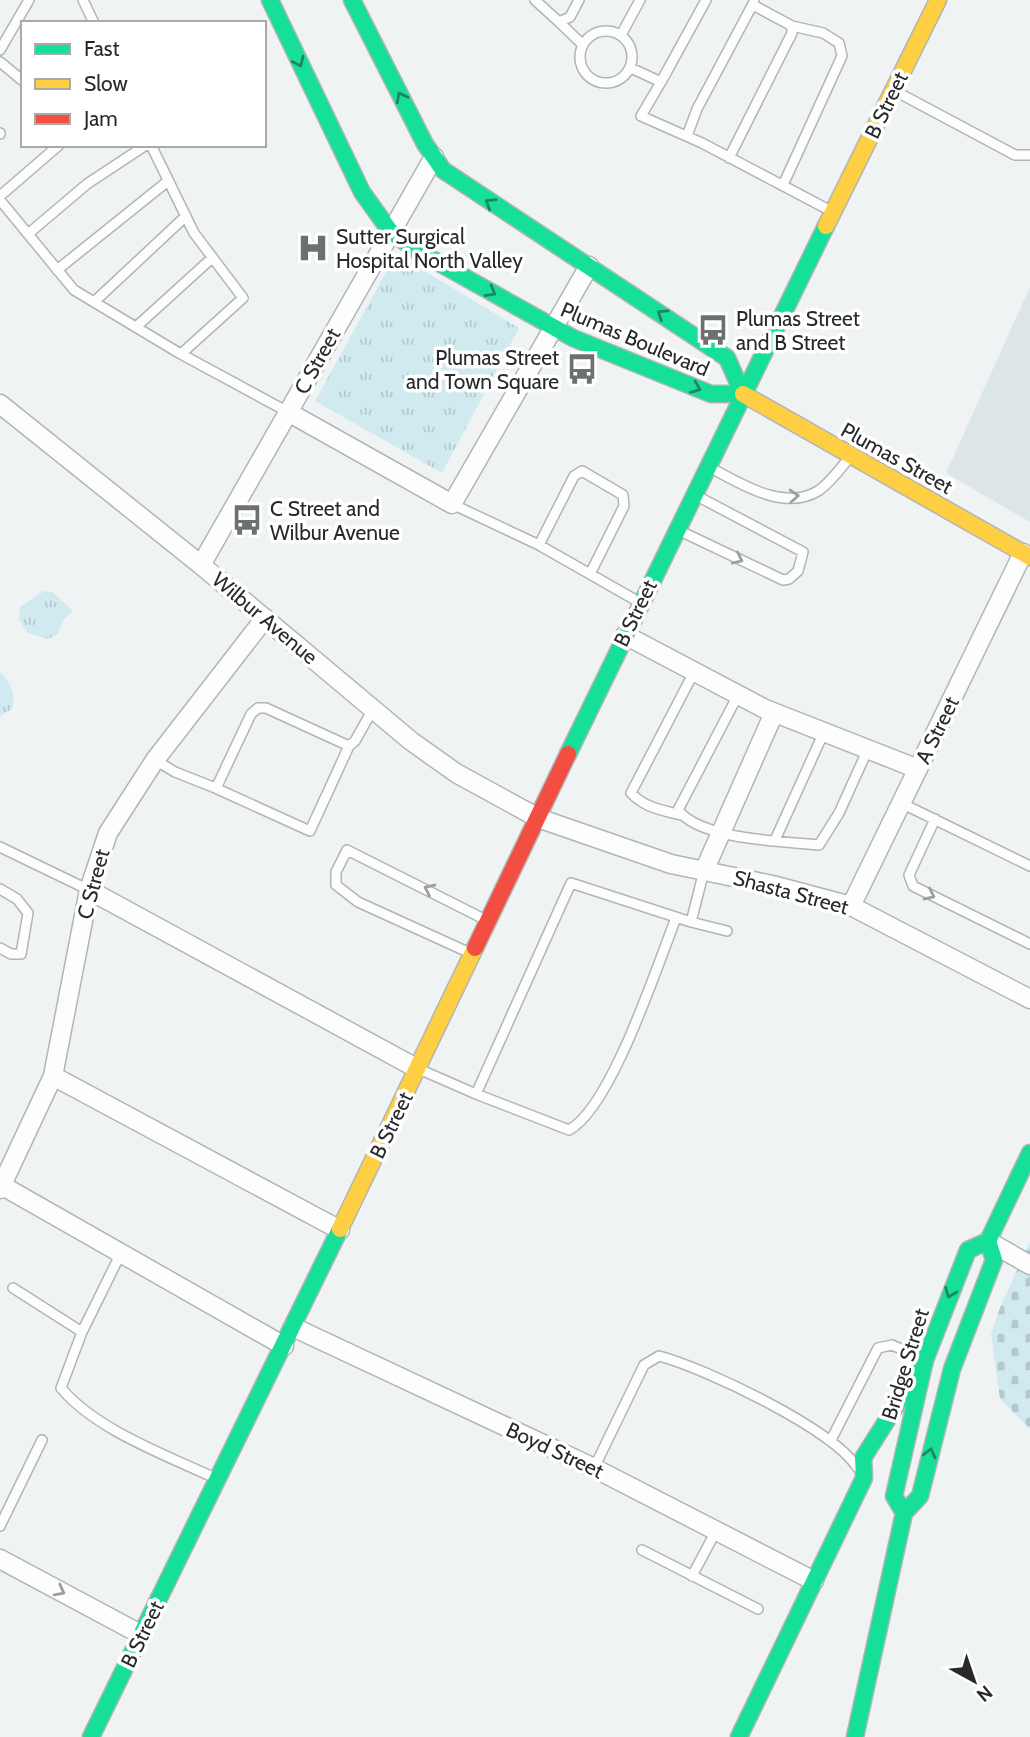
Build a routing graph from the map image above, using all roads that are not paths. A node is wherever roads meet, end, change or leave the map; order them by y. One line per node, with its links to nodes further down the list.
1 (29, 0): 16 (lane)
2 (83, 0): 11 (lane)
3 (270, 0): 34 (street, Plumas Boulevard, one-way to 34)
4 (352, 0): 27 (street, Plumas Boulevard, one-way to 4)
5 (535, 0): 12 (lane)
6 (579, 0): 12 (lane)
7 (640, 0): 14 (lane)
8 (706, 0): 20 (lane)
9 (938, 0): 21 (street, B Street)
10 (754, 2): 13 (lane); 22 (lane)
11 (93, 21)
12 (559, 22): 15 (lane)
13 (792, 26): 28 (lane); 30 (lane)
14 (621, 35): 15 (lane); 18 (lane)
15 (583, 45): 18 (lane)
16 (0, 50)
17 (0, 62): 19 (lane)
18 (631, 68): 20 (lane)
19 (21, 79)
20 (661, 82): 22 (lane)
21 (894, 90): 26 (lane); 32 (street, B Street)
22 (687, 136): 28 (lane)
23 (57, 147): 31 (lane)
24 (145, 147): 35 (lane)
25 (149, 147): 29 (lane)
26 (1030, 155)
27 (434, 157): 34 (street, C Street); 37 (street, Plumas Boulevard, one-way to 27)
28 (729, 158): 30 (lane)
29 (168, 181): 33 (lane); 38 (lane)
30 (783, 185): 32 (lane)
31 (0, 198): 35 (lane)
32 (833, 212): 43 (street, B Street)
33 (186, 216): 36 (lane); 39 (lane)
34 (390, 231): 40 (street, Plumas Boulevard, one-way to 40); 45 (street, C Street)
35 (28, 234): 38 (lane)
36 (212, 258): 41 (lane); 42 (lane)
37 (589, 265): 40 (street); 43 (street, Plumas Boulevard, one-way to 37)
38 (57, 270): 39 (lane)
39 (94, 302): 41 (lane)
40 (551, 326): 43 (street, Plumas Boulevard, one-way to 43); 49 (street)
41 (136, 327): 42 (lane)
42 (181, 354): 45 (lane)
43 (743, 394): 46 (street, Plumas Street); 47 (street, B Street)
44 (0, 404): 53 (street, Wilbur Avenue)
45 (288, 412): 49 (street); 53 (street, C Street)
46 (851, 456): 47 (lane, one-way to 46); 52 (street, Plumas Street)
47 (708, 466): 48 (street, B Street)
48 (694, 494): 50 (street, B Street); 50 (lane, one-way to 48)
49 (452, 504): 51 (lane)
50 (677, 530): 55 (street, B Street)
51 (539, 545): 54 (lane); 54 (lane)
52 (1027, 555): 66 (street, A Street)
53 (201, 565): 56 (street, Wilbur Avenue)
54 (590, 574): 55 (lane)
55 (640, 603): 57 (street, B Street)
56 (265, 618): 60 (street, Wilbur Avenue); 65 (street, C Street)
57 (625, 635): 58 (street); 70 (street, B Street)
58 (694, 671): 59 (street); 69 (lane)
59 (738, 695): 61 (street); 69 (lane)
60 (373, 709): 63 (lane); 70 (street, Wilbur Avenue)
61 (774, 713): 62 (street); 72 (street)
62 (824, 732): 64 (street); 73 (lane)
63 (349, 746): 67 (lane); 67 (lane)
64 (868, 749): 66 (street); 73 (lane)
65 (155, 760): 67 (lane); 78 (street, C Street)
66 (918, 769): 68 (street, A Street)
67 (213, 787)
68 (901, 803): 71 (lane); 79 (street, A Street)
69 (681, 815): 72 (lane)
70 (538, 818): 76 (street, Shasta Street); 81 (street, B Street)
71 (935, 819): 75 (lane); 84 (lane, one-way to 84)
72 (720, 833): 73 (lane); 76 (street)
73 (775, 839)
74 (0, 847): 78 (lane)
75 (1030, 866)
76 (704, 871): 79 (street, Shasta Street); 82 (lane)
77 (0, 889): 85 (lane)
78 (89, 890): 88 (street); 89 (street, C Street)
79 (851, 906): 87 (street, Shasta Street)
80 (676, 918): 82 (lane); 90 (lane); 90 (lane)
81 (489, 922): 86 (street, B Street); 86 (lane, one-way to 86)
82 (691, 922): 83 (lane)
83 (727, 931)
84 (1030, 944)
85 (0, 948)
86 (472, 953): 88 (street, B Street)
87 (1030, 999)
88 (418, 1069): 90 (lane); 93 (street, B Street)
89 (53, 1076): 92 (street, C Street); 93 (street)
90 (476, 1094)
91 (1030, 1153): 94 (street, Bridge Street)
92 (1, 1186): 95 (street)
93 (340, 1230): 98 (street, B Street)
94 (988, 1241): 96 (street); 101 (street, Bridge Street, one-way to 101); 107 (street, Bridge Street, one-way to 94)
95 (121, 1253): 99 (lane); 100 (street)
96 (1030, 1265)
97 (13, 1288): 99 (lane)
98 (293, 1327): 100 (street, B Street); 104 (street, Boyd Street)
99 (82, 1332): 106 (lane)
100 (284, 1346): 106 (street, B Street)
101 (925, 1360): 103 (lane); 105 (street); 107 (street, Bridge Street)
102 (42, 1440): 108 (lane)
103 (831, 1440): 104 (lane); 105 (lane)
104 (594, 1468): 109 (street, Boyd Street)
105 (864, 1478): 113 (street)
106 (218, 1480): 115 (street, B Street)
107 (904, 1513): 116 (street, Bridge Street)
108 (0, 1526)
109 (716, 1531): 112 (lane); 113 (street, Boyd Street)
110 (642, 1550): 112 (lane)
111 (0, 1559): 115 (street, one-way to 115)
112 (692, 1576): 114 (lane)
113 (814, 1581): 118 (street)
114 (758, 1609)
115 (142, 1634): 117 (street, B Street)
116 (861, 1713): 119 (street, Bridge Street); 120 (street)
117 (91, 1737)
118 (739, 1737)
119 (855, 1737)
120 (863, 1737)

